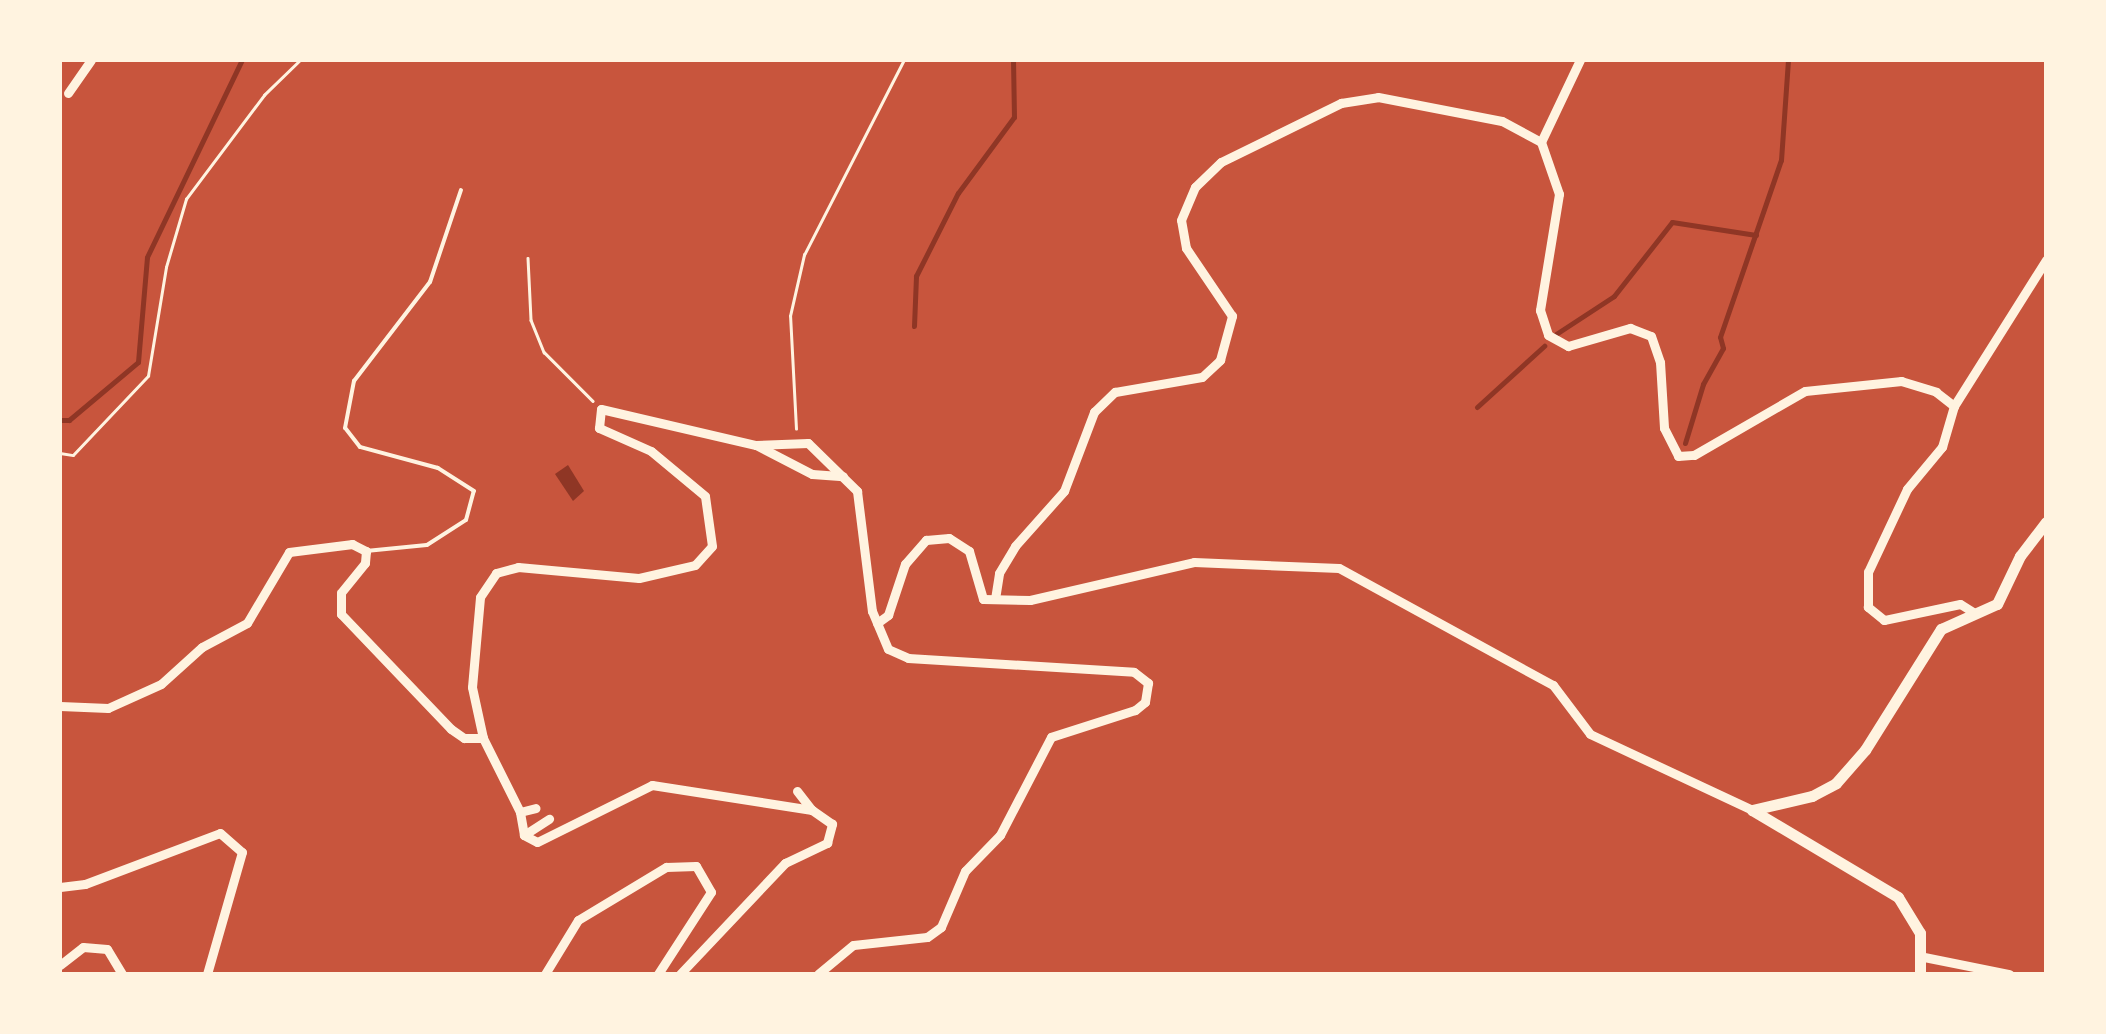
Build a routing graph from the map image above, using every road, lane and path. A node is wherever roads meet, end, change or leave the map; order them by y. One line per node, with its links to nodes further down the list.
1 (91, 60): 5 (street)
2 (300, 60): 14 (path)
3 (904, 60): 12 (path)
4 (1580, 60): 6 (street)
5 (68, 93)
6 (1540, 142): 10 (street); 18 (street)
7 (461, 190): 17 (lane)
8 (528, 258): 11 (path)
9 (2046, 260): 10 (street)
10 (1954, 406): 19 (street)
11 (602, 409): 13 (street); 22 (street)
12 (796, 440): 13 (street); 15 (street)
13 (756, 446): 15 (street)
14 (60, 454)
15 (843, 476): 20 (street)
16 (2046, 522): 19 (street)
17 (366, 552): 21 (street); 22 (street)
18 (995, 599): 20 (street); 26 (street)
19 (1973, 612): 26 (street)
20 (877, 623): 38 (street)
21 (60, 706)
22 (483, 738): 27 (street)
23 (797, 792): 25 (street)
24 (536, 808): 27 (street)
25 (812, 810): 29 (street); 37 (street)
26 (1752, 810): 31 (street)
27 (520, 812): 29 (street)
28 (549, 819): 29 (street)
29 (524, 835)
30 (60, 886): 34 (street)
31 (1924, 956): 39 (street); 40 (street)
32 (60, 965): 33 (street)
33 (122, 974)
34 (206, 974)
35 (544, 974): 36 (street)
36 (658, 974)
37 (680, 974)
38 (818, 974)
39 (1920, 974)
40 (2009, 974)

